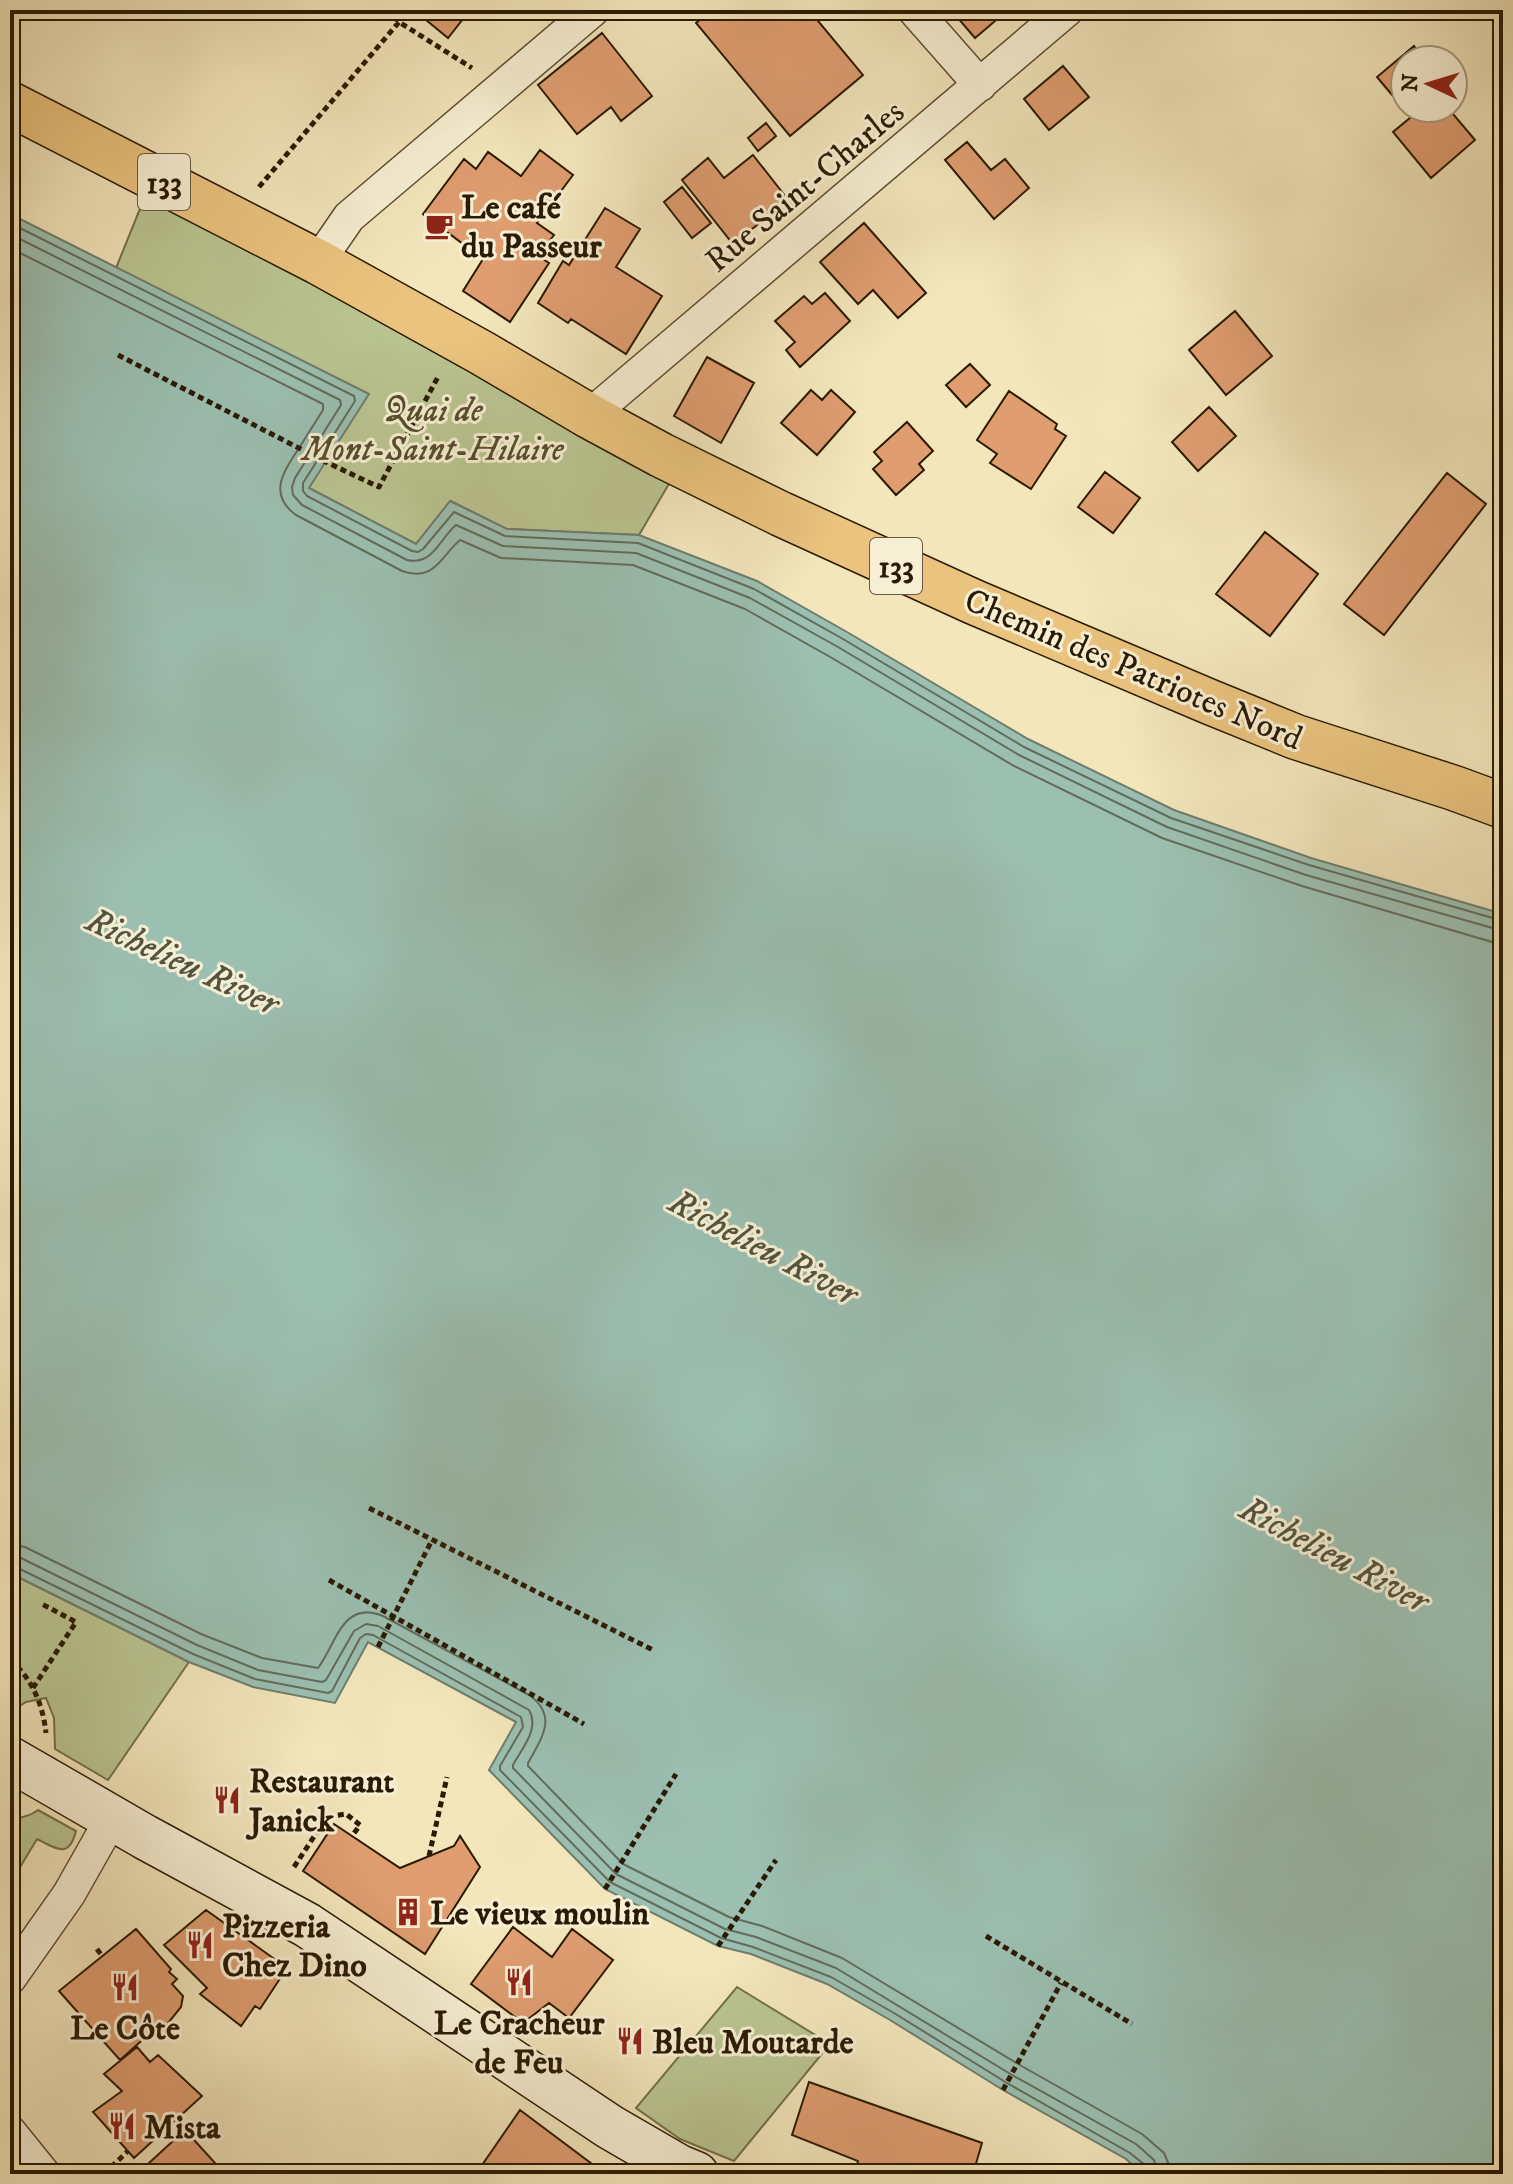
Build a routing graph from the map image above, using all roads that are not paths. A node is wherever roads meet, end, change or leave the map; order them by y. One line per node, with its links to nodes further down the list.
1 (593, 10): 6 (street)
2 (914, 10): 4 (street)
3 (1067, 10): 4 (street, Rue Saint-Charles)
4 (980, 85): 7 (street, Rue Saint-Charles)
5 (10, 104): 6 (main road, Chemin des Patriotes Nord / 133)
6 (318, 262): 7 (main road, Chemin des Patriotes Nord / 133)
7 (589, 416): 8 (main road, Chemin des Patriotes Nord / 133)
8 (1503, 806)
9 (28, 1751): 10 (main road)
10 (112, 1818): 11 (street); 14 (main road)
11 (10, 1978)
12 (10, 2132): 13 (street)
13 (44, 2174)
14 (696, 2174)

